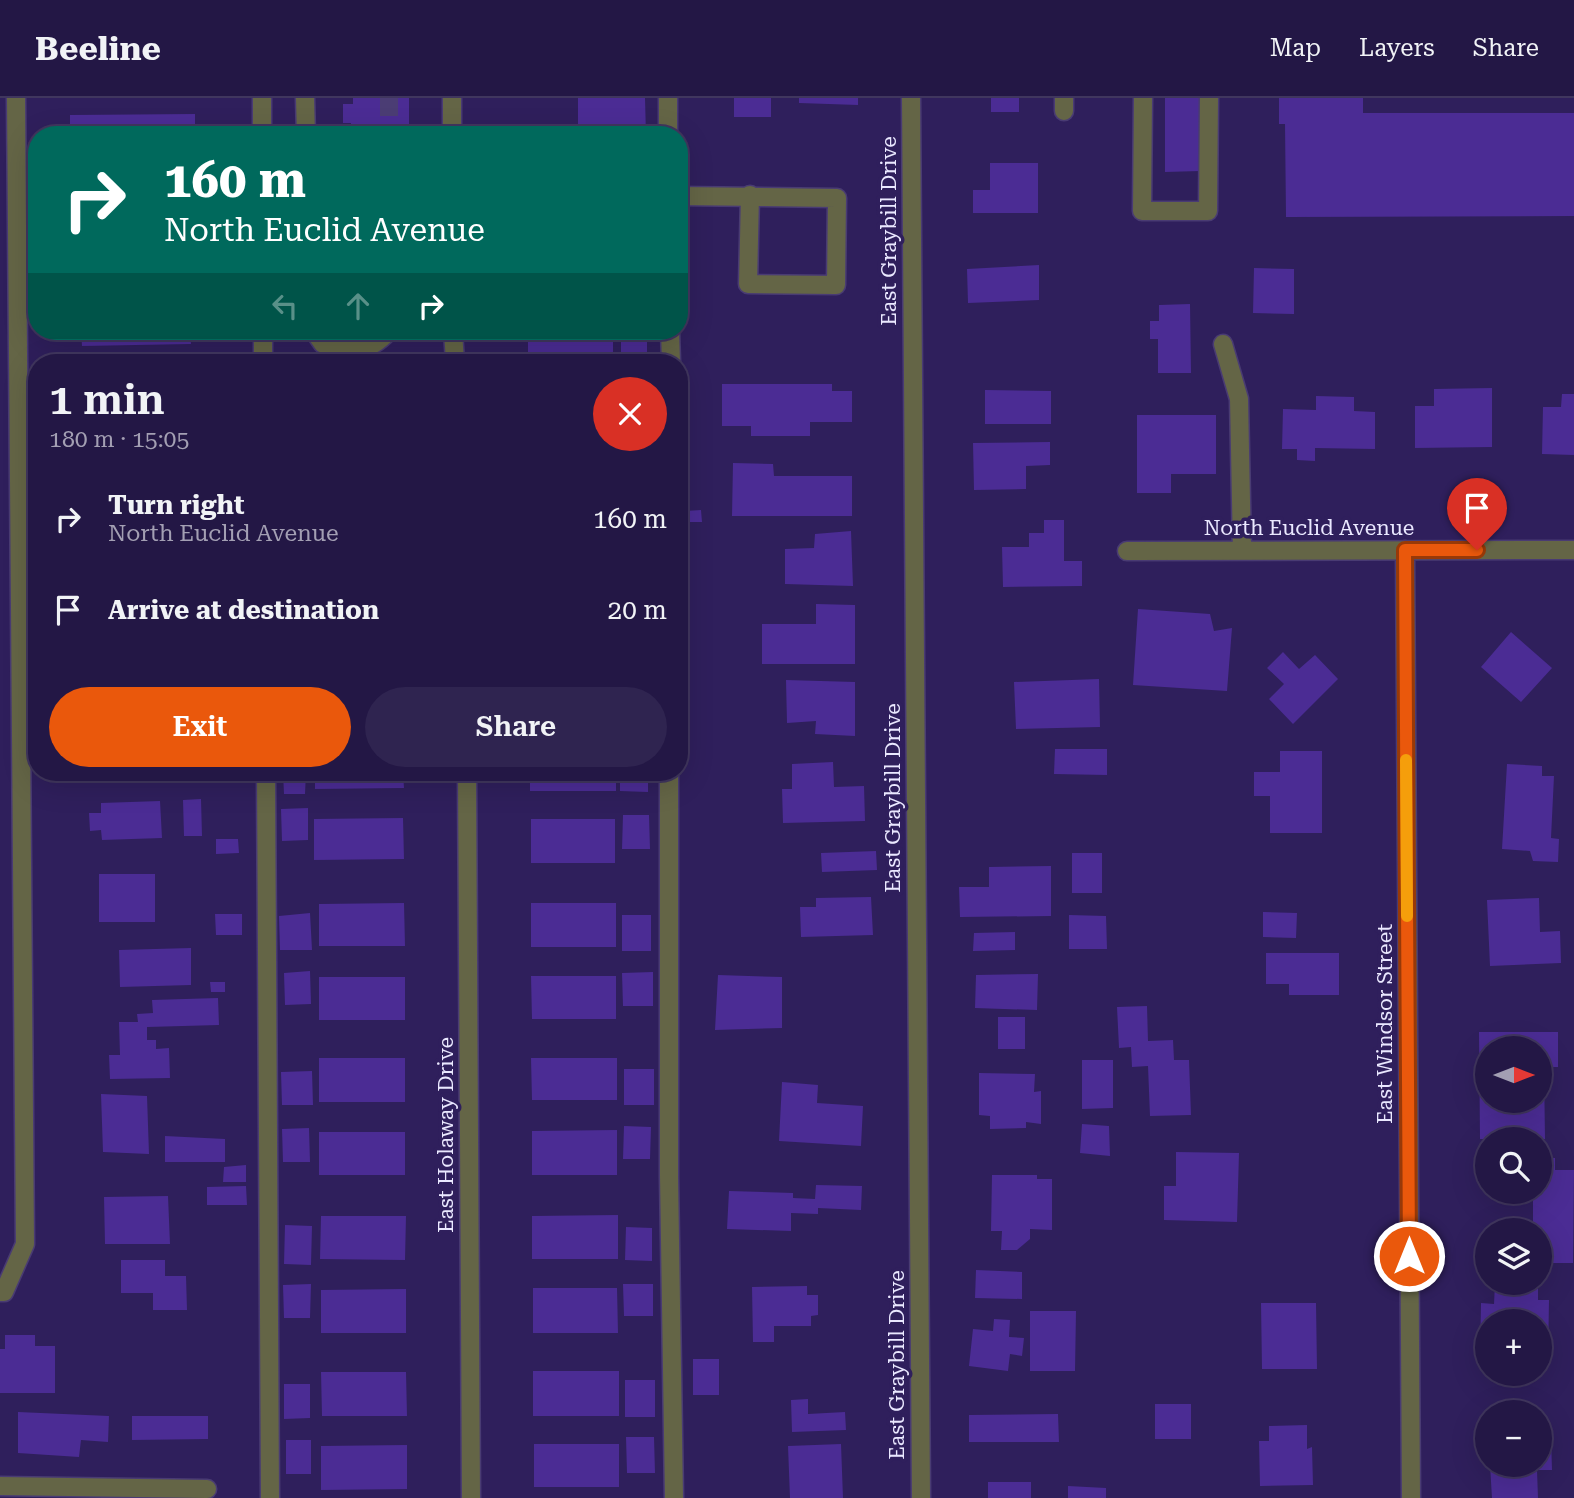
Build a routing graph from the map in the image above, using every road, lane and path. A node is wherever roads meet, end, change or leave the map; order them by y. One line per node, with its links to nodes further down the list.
1 (16, 98): 25 (street)
2 (262, 98): 9 (street)
3 (305, 98): 10 (street)
4 (452, 98): 11 (street)
5 (668, 98): 12 (street)
6 (911, 98): 31 (street, East Graybill Drive)
7 (1143, 98): 8 (street)
8 (1209, 98)
9 (262, 126)
10 (306, 126)
11 (452, 126)
12 (668, 126)
13 (750, 195): 13 (street); 14 (street)
14 (688, 196)
15 (320, 340): 16 (street)
16 (377, 340)
17 (1223, 344): 21 (street)
18 (1405, 550): 19 (street, North Euclid Avenue); 21 (street, North Euclid Avenue); 32 (street, East Windsor Street)
19 (1574, 550)
20 (1127, 551): 21 (street, North Euclid Avenue)
21 (1242, 551)
22 (266, 781): 28 (street)
23 (467, 781): 29 (street, East Holaway Drive)
24 (669, 781): 30 (street)
25 (0, 1292)
26 (0, 1486): 27 (street)
27 (207, 1489)
28 (270, 1498)
29 (471, 1498)
30 (674, 1498)
31 (921, 1498)
32 (1411, 1498)

